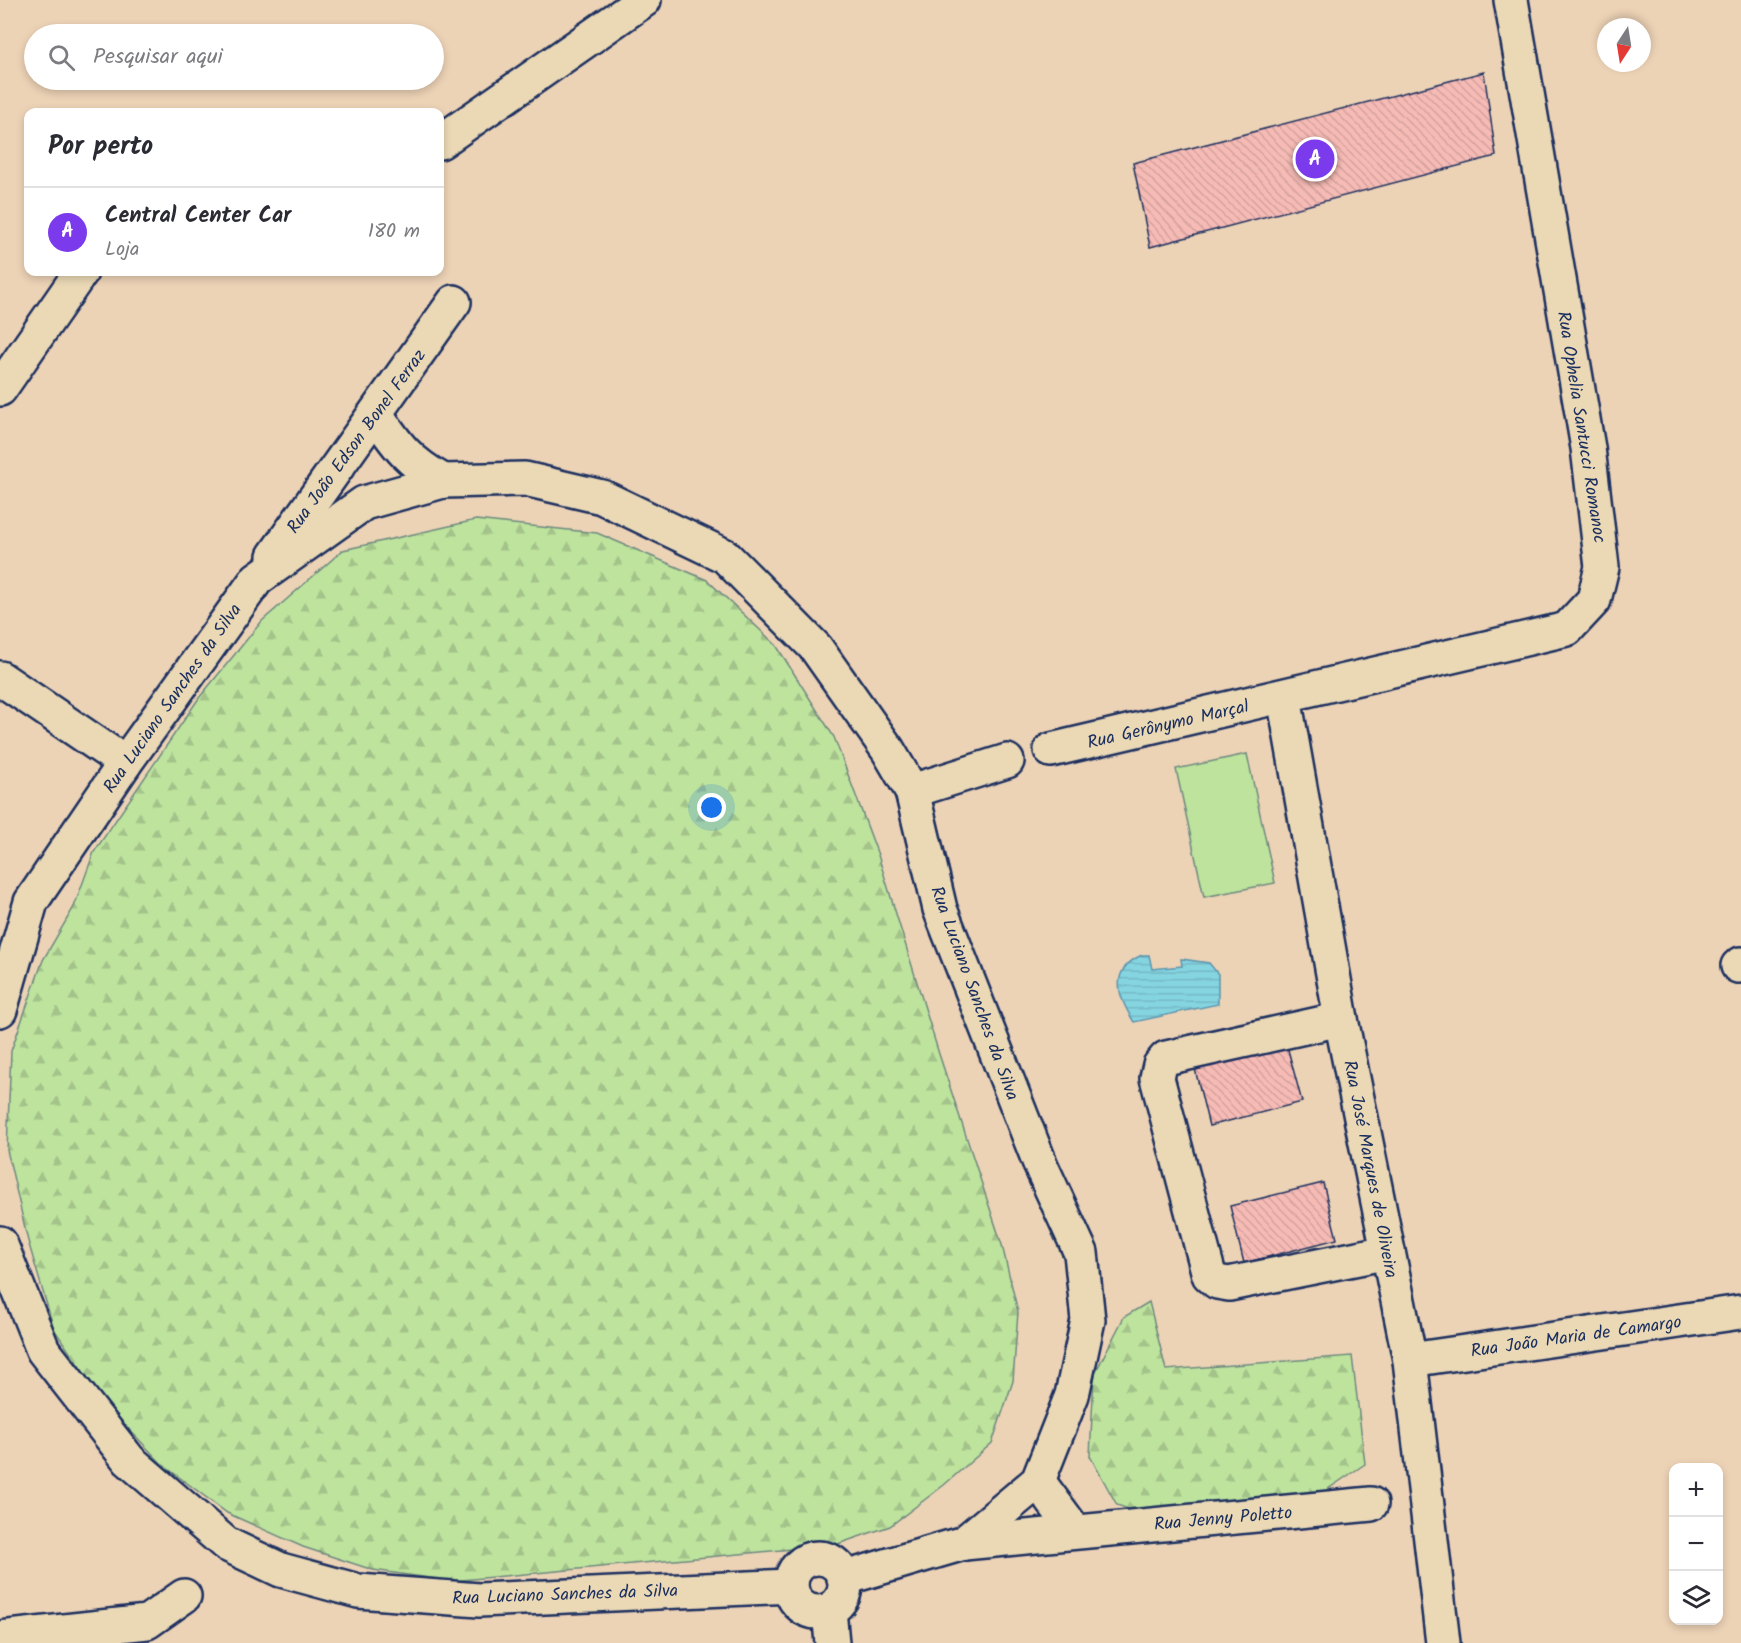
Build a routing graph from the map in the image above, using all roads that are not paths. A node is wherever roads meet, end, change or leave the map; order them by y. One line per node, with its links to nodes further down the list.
1 (644, 0): 3 (street)
2 (1511, 0): 11 (street, Rua Ophelia Santucci Romanoc)
3 (444, 139)
4 (78, 276): 6 (street)
5 (454, 302): 7 (street, Rua João Edson Bonel Ferraz)
6 (0, 389)
7 (376, 414): 8 (street); 9 (street, Rua João Edson Bonel Ferraz)
8 (443, 481): 9 (street, Rua Luciano Sanches da Silva); 15 (street, Rua Luciano Sanches da Silva)
9 (257, 579): 14 (street, Rua Luciano Sanches da Silva)
10 (0, 678): 14 (street)
11 (1284, 697): 12 (street, Rua Gerônymo Marçal); 19 (street, Rua José Marques de Oliveira)
12 (1051, 750)
13 (1007, 762): 15 (street)
14 (125, 763): 16 (street, Rua Luciano Sanches da Silva)
15 (912, 791): 24 (street, Rua Luciano Sanches da Silva)
16 (31, 903): 17 (street); 18 (street, Rua Luciano Sanches da Silva)
17 (0, 946)
18 (0, 1010)
19 (1341, 1019): 21 (street, Rua José Marques de Oliveira); 21 (street)
20 (0, 1243): 29 (street, Rua Luciano Sanches da Silva)
21 (1388, 1252): 23 (street, Rua José Marques de Oliveira)
22 (1741, 1312): 23 (street, Rua João Maria de Camargo)
23 (1410, 1360): 34 (street, Rua José Marques de Oliveira)
24 (1038, 1481): 26 (street); 27 (street, Rua Luciano Sanches da Silva)
25 (1371, 1504): 26 (street, Rua Jenny Poletto)
26 (1075, 1532): 27 (street, Rua Jenny Poletto)
27 (964, 1543): 28 (street, Rua Luciano Sanches da Silva)
28 (844, 1578): 29 (street); 31 (street)
29 (791, 1586): 31 (street)
30 (184, 1596): 32 (street)
31 (829, 1610): 33 (street)
32 (0, 1638)
33 (832, 1643)
34 (1443, 1643)

